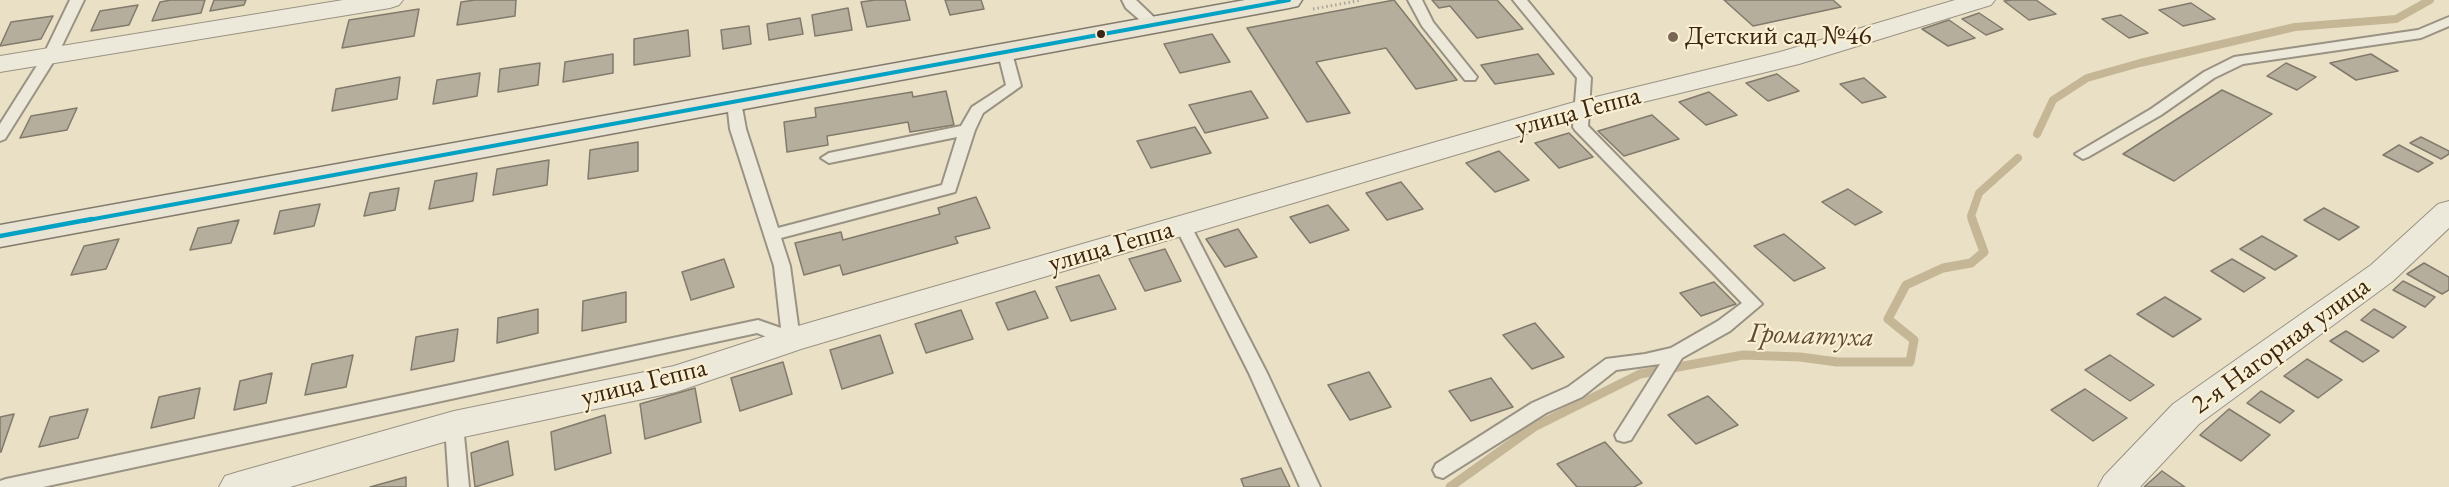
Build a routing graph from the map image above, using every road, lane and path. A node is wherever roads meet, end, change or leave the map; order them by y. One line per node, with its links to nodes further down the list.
1 (77, 0): 11 (lane)
2 (390, 0): 11 (street)
3 (1129, 0): 9 (lane)
4 (1288, 0): 9 (main road)
5 (1415, 0): 13 (lane)
6 (1520, 0): 15 (lane)
7 (1982, 0): 15 (street, улица Геппа)
8 (2449, 21): 18 (lane)
9 (1154, 25): 10 (main road)
10 (1005, 52): 14 (main road); 16 (lane)
11 (50, 56): 12 (street); 17 (lane)
12 (0, 64)
13 (1470, 77)
14 (734, 102): 22 (lane); 23 (main road)
15 (1581, 109): 21 (street, улица Геппа); 25 (lane)
16 (967, 130): 19 (lane); 22 (lane)
17 (0, 136)
18 (2083, 154)
19 (830, 158)
20 (2449, 211): 33 (street, 2-я Нагорная улица)
21 (1183, 226): 24 (street, улица Геппа); 32 (lane)
22 (772, 235): 24 (lane)
23 (0, 236)
24 (791, 340): 26 (street, улица Геппа); 29 (lane)
25 (1676, 353): 27 (lane); 28 (lane)
26 (454, 425): 30 (street, улица Геппа); 31 (lane)
27 (1624, 435)
28 (1443, 470)
29 (6, 487)
30 (238, 487)
31 (459, 487)
32 (1310, 487)
33 (2117, 487)

